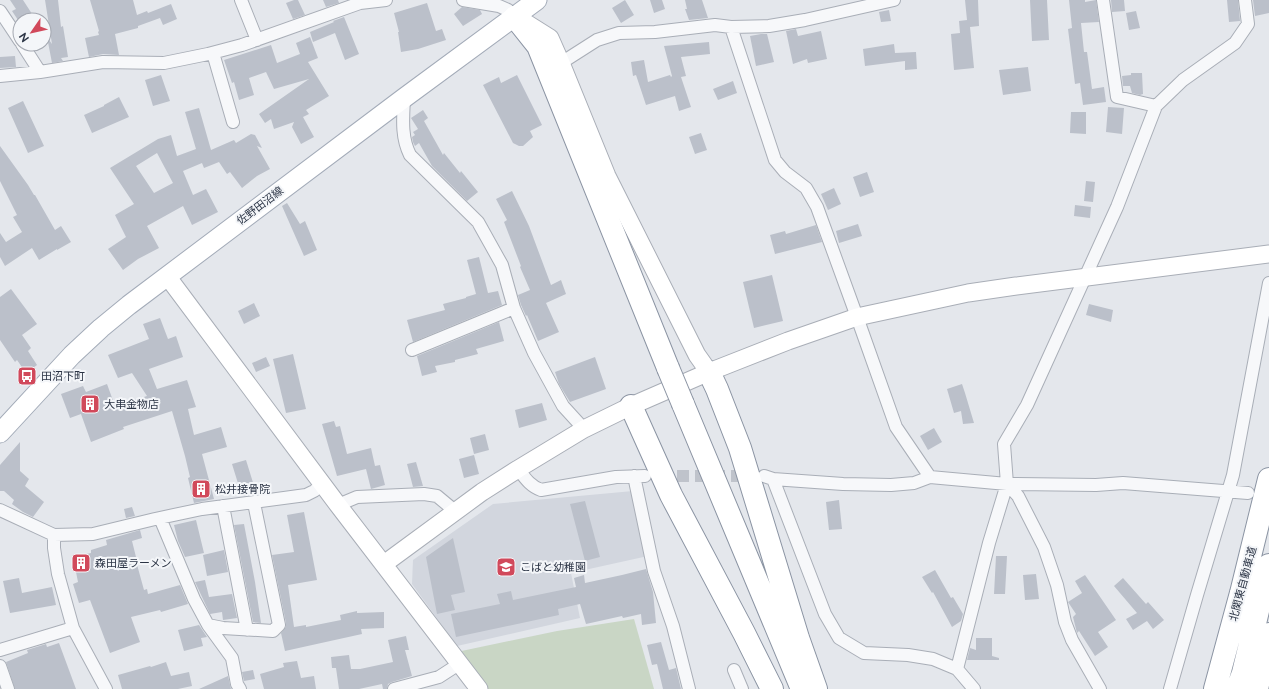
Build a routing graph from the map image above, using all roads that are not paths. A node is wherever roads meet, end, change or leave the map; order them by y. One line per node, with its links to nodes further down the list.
1 (242, 0): 12 (street)
2 (386, 0): 12 (street)
3 (463, 0): 9 (street)
4 (537, 0): 9 (main road, 佐野田沼線)
5 (894, 0): 10 (street)
6 (1103, 0): 19 (street)
7 (1245, 0): 19 (street)
8 (0, 10): 11 (street)
9 (516, 17): 15 (street); 18 (main road, 佐野田沼線); 30 (highway)
10 (731, 26): 15 (street); 26 (street)
11 (12, 29)
12 (257, 40): 14 (street)
13 (27, 52): 16 (street)
14 (213, 53): 16 (street); 20 (street)
15 (561, 63): 28 (street)
16 (40, 72): 17 (street)
17 (0, 76)
18 (404, 98): 22 (main road, 佐野田沼線); 25 (street)
19 (1156, 106): 23 (street)
20 (233, 122)
21 (1269, 254): 23 (street)
22 (167, 276): 32 (main road, 佐野田沼線); 36 (street)
23 (1084, 278): 26 (street); 37 (street)
24 (1269, 283): 38 (street)
25 (514, 308): 27 (street); 31 (street)
26 (857, 317): 28 (street); 34 (street)
27 (412, 350)
28 (708, 372): 29 (street); 69 (highway)
29 (631, 406): 31 (street); 66 (highway)
30 (678, 406): 67 (highway); 68 (highway)
31 (584, 429): 33 (street)
32 (0, 433)
33 (518, 469): 44 (street); 64 (street)
34 (930, 477): 37 (street); 57 (street)
35 (1269, 478): 49 (highway, 北関東自動車道)
36 (323, 484): 40 (street); 41 (street)
37 (1007, 484): 38 (street); 57 (street); 71 (street)
38 (1229, 492): 39 (street); 72 (street)
39 (1248, 493)
40 (254, 503): 42 (street); 52 (street)
41 (338, 505): 44 (street); 47 (street)
42 (223, 506): 45 (street); 52 (street)
43 (0, 510): 46 (street)
44 (455, 511): 47 (street)
45 (160, 518): 46 (street); 50 (street)
46 (54, 535): 51 (street)
47 (384, 564): 55 (street)
48 (1269, 565): 75 (highway, 北関東自動車道)
49 (1241, 594): 73 (highway); 74 (highway, 北関東自動車道)
50 (208, 624): 52 (street); 61 (street)
51 (73, 628): 54 (street); 60 (street)
52 (247, 630)
53 (1269, 634): 76 (highway)
54 (0, 650)
55 (459, 664): 62 (street); 63 (street)
56 (0, 666): 59 (street)
57 (957, 669): 70 (street)
58 (734, 670): 65 (street)
59 (8, 689)
60 (105, 689)
61 (240, 689)
62 (394, 689)
63 (479, 689)
64 (689, 689)
65 (742, 689)
66 (772, 689)
67 (790, 689)
68 (802, 689)
69 (816, 689)
70 (974, 689)
71 (1100, 689)
72 (1170, 689)
73 (1204, 689)
74 (1214, 689)
75 (1237, 689)
76 (1257, 689)

